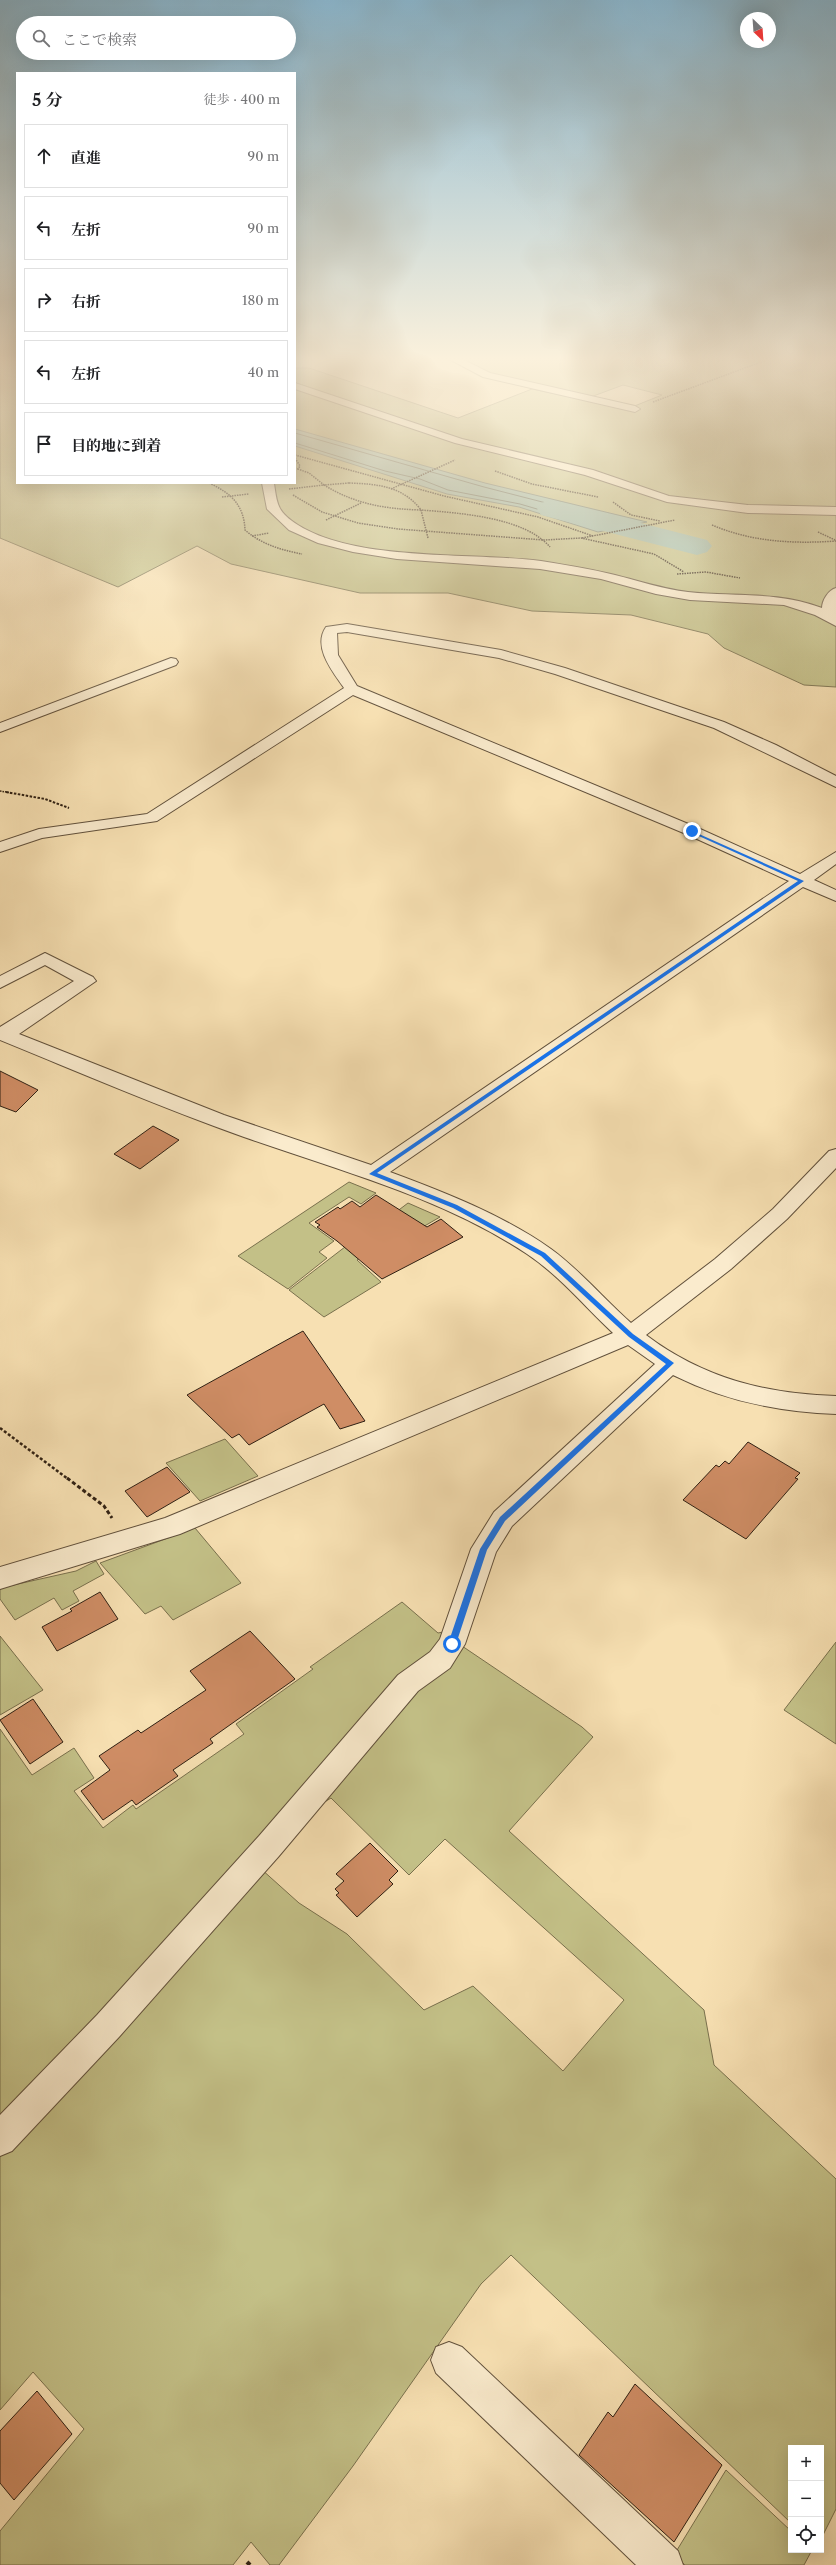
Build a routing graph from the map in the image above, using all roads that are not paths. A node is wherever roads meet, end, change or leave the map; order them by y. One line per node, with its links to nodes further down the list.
1 (608, 479): 3 (street)
2 (268, 484): 5 (street)
3 (836, 511)
4 (836, 592): 5 (street)
5 (832, 619)
6 (171, 662): 8 (street)
7 (352, 689): 9 (street); 10 (street); 12 (street)
8 (0, 728)
9 (836, 782)
10 (0, 847)
11 (836, 857): 12 (street)
12 (802, 881): 13 (street); 17 (street)
13 (836, 896)
14 (0, 983): 15 (street)
15 (2, 1034): 17 (street)
16 (836, 1156): 18 (street)
17 (372, 1174): 18 (street)
18 (631, 1336): 19 (street); 21 (street)
19 (671, 1363): 20 (street); 22 (street)
20 (836, 1405)
21 (0, 1578)
22 (0, 2139)
23 (449, 2360): 24 (street)
24 (664, 2565)

